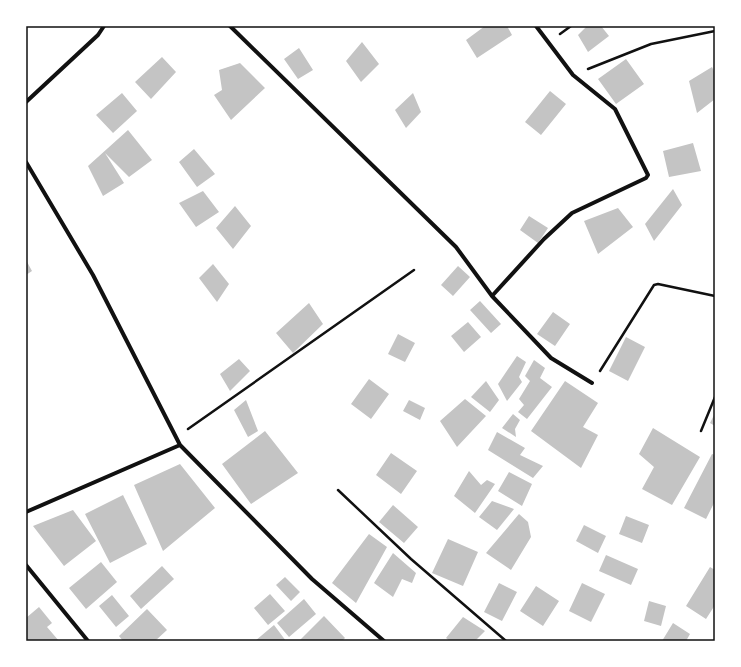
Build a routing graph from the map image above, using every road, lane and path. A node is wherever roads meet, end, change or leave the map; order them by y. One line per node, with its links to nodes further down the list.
1 (104, 26): 6 (street)
2 (230, 26): 9 (street)
3 (536, 26): 5 (street)
4 (715, 31): 5 (path)
5 (573, 75): 9 (street)
6 (26, 102)
7 (26, 162): 14 (street)
8 (414, 270): 14 (path)
9 (492, 296): 11 (street)
10 (715, 296): 11 (path)
11 (592, 383)
12 (715, 397): 13 (path)
13 (702, 430)
14 (176, 438): 15 (street)
15 (180, 445): 17 (street); 20 (street)
16 (338, 490): 21 (path)
17 (26, 512)
18 (26, 565): 19 (street)
19 (88, 641)
20 (384, 641)
21 (506, 641)

